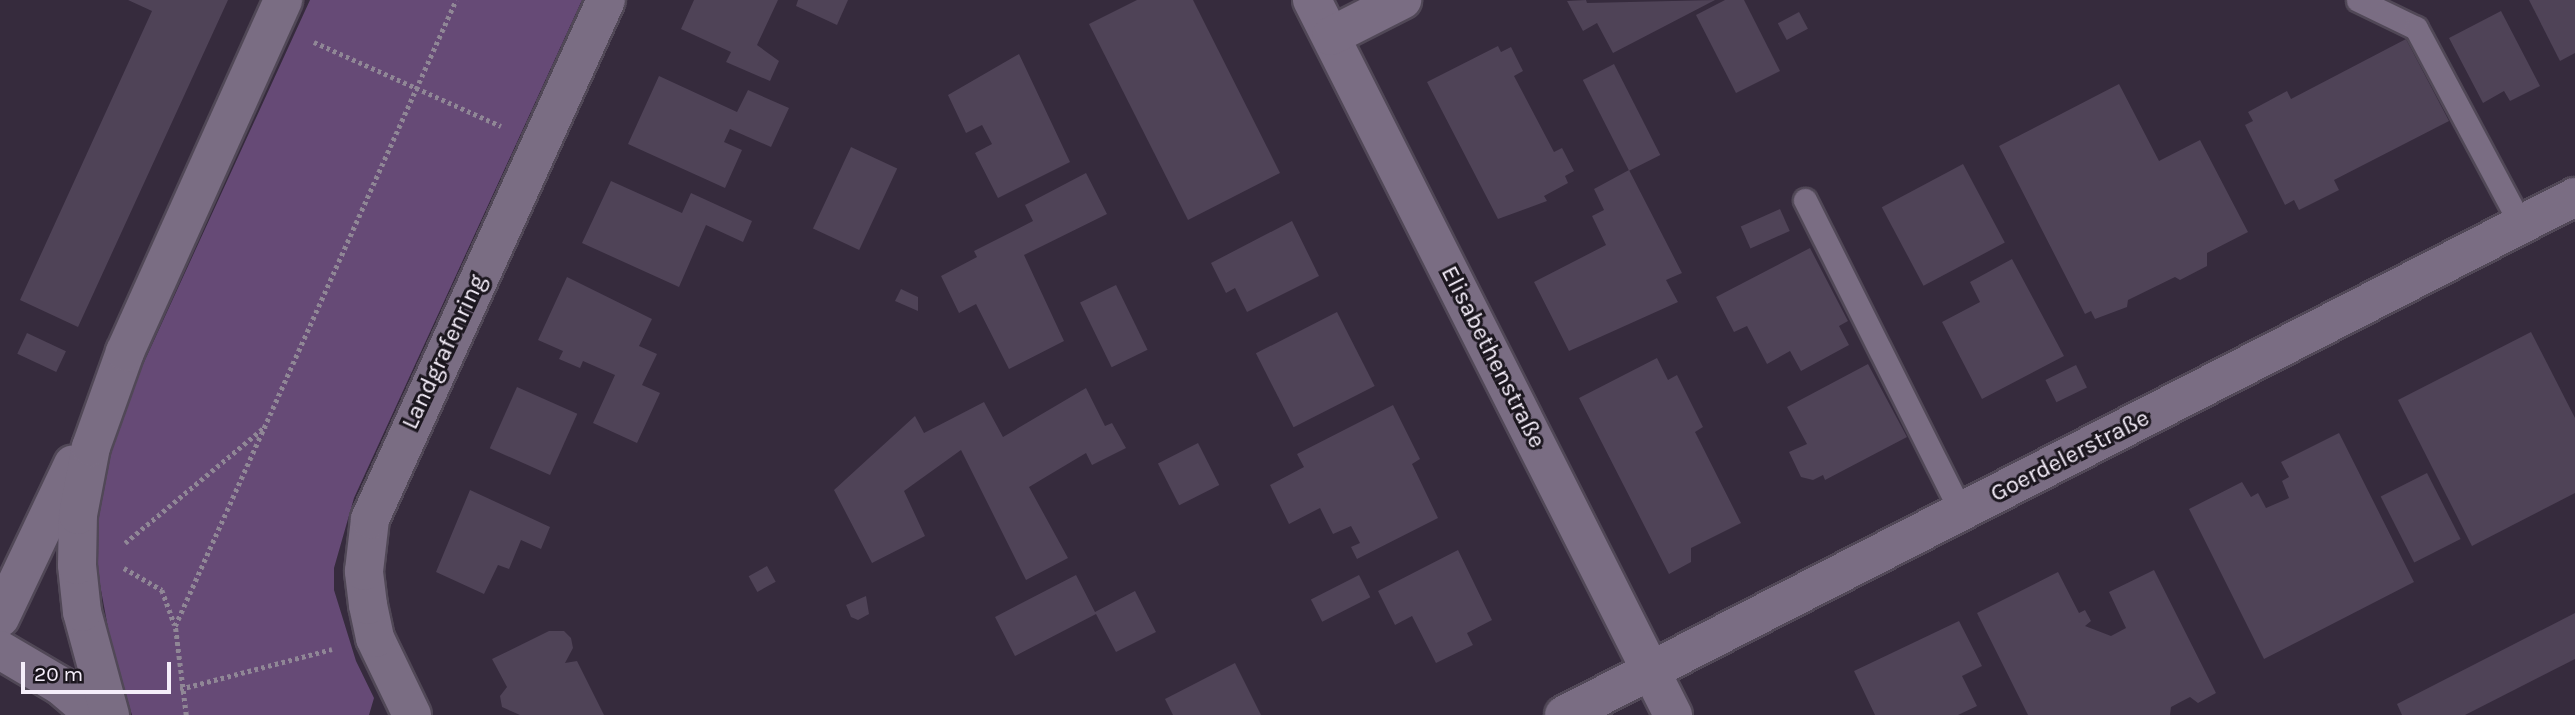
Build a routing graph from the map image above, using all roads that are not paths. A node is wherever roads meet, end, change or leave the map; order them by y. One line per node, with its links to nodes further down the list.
1 (606, 0): 17 (street, Landgrafenring)
2 (1312, 0): 6 (street, Elisabethenstraße)
3 (1402, 0): 6 (street)
4 (2358, 0): 9 (lane)
5 (277, 12): 10 (street)
6 (1331, 36): 14 (street, Elisabethenstraße)
7 (2575, 197): 9 (street, Goerdelerstraße)
8 (1805, 200): 11 (lane)
9 (2521, 225): 11 (street, Goerdelerstraße)
10 (125, 352): 12 (street); 16 (street)
11 (1961, 512): 14 (street, Goerdelerstraße)
12 (0, 618)
13 (0, 650): 15 (street)
14 (1651, 671): 18 (street, Goerdelerstraße); 19 (street, Elisabethenstraße)
15 (95, 715)
16 (110, 715)
17 (412, 715)
18 (1564, 715)
19 (1673, 715)

